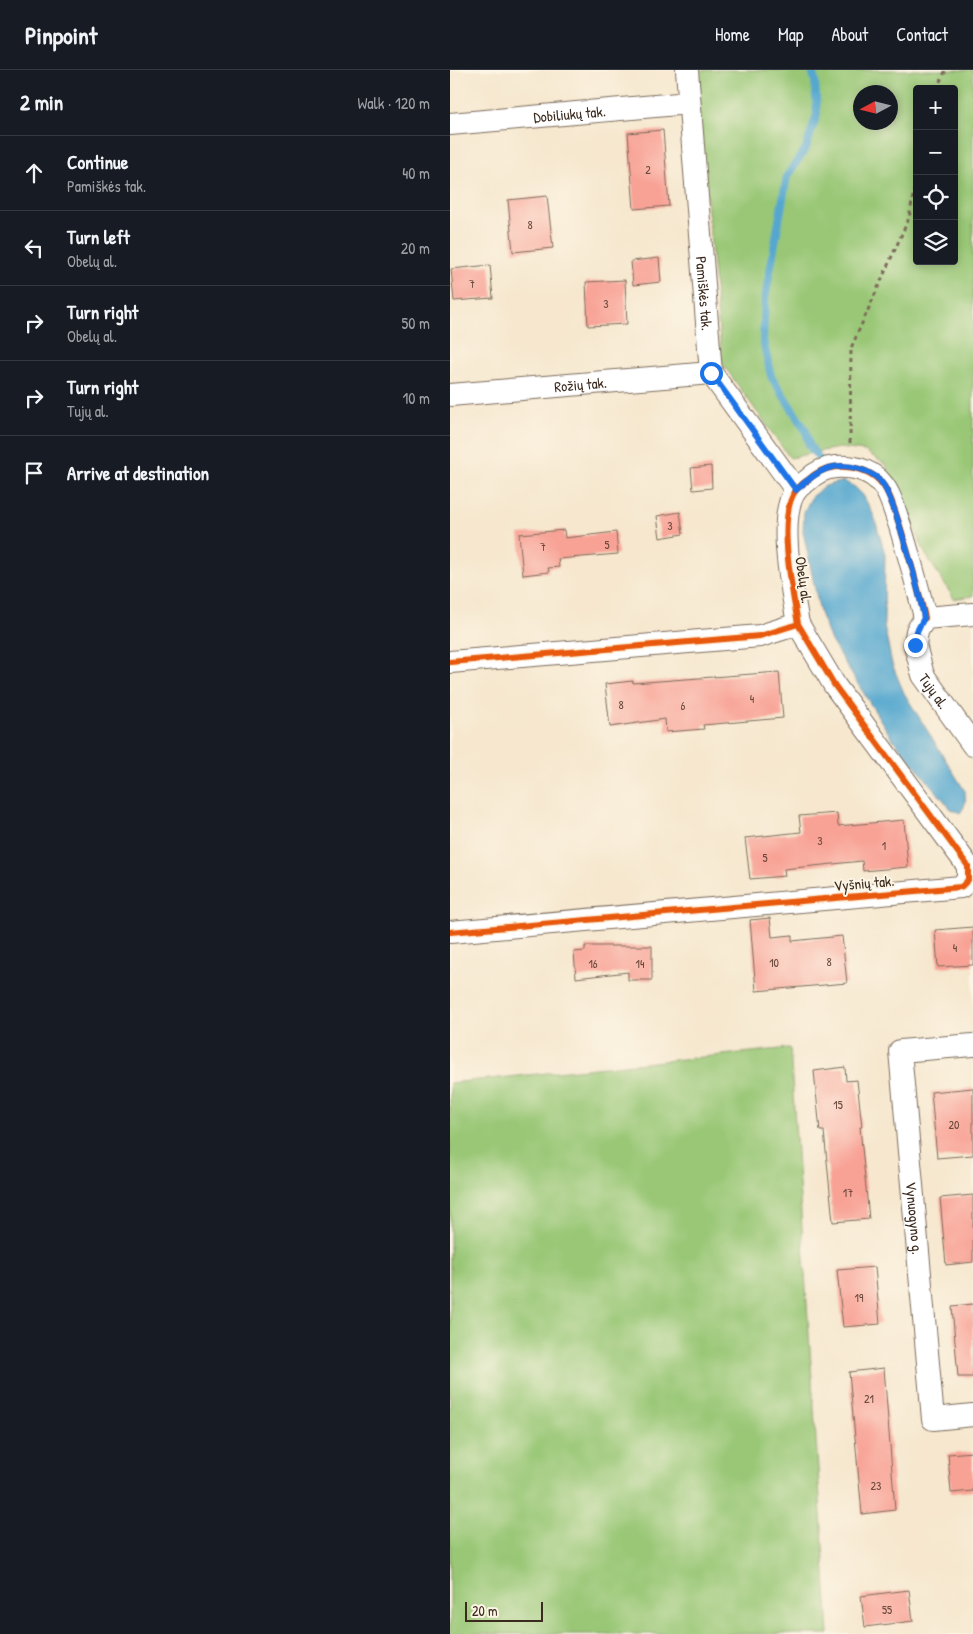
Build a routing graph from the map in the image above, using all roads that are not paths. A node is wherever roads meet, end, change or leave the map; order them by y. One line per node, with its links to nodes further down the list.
1 (687, 70): 2 (street, Pamiškės tak.)
2 (689, 103): 3 (street, Dobiliukų tak.); 4 (street, Pamiškės tak.)
3 (450, 124)
4 (711, 373): 5 (street, Rožių tak.); 6 (street)
5 (450, 394)
6 (796, 490): 8 (street); 9 (street, Obelų al.)
7 (973, 614): 8 (street)
8 (924, 618): 11 (street, Tujų al.)
9 (798, 624): 10 (street, Obelų al.); 12 (street, Vyšnių tak.)
10 (450, 662)
11 (973, 746)
12 (450, 932)
13 (973, 1044): 14 (street, Vynuogyno g.)
14 (973, 1415)

